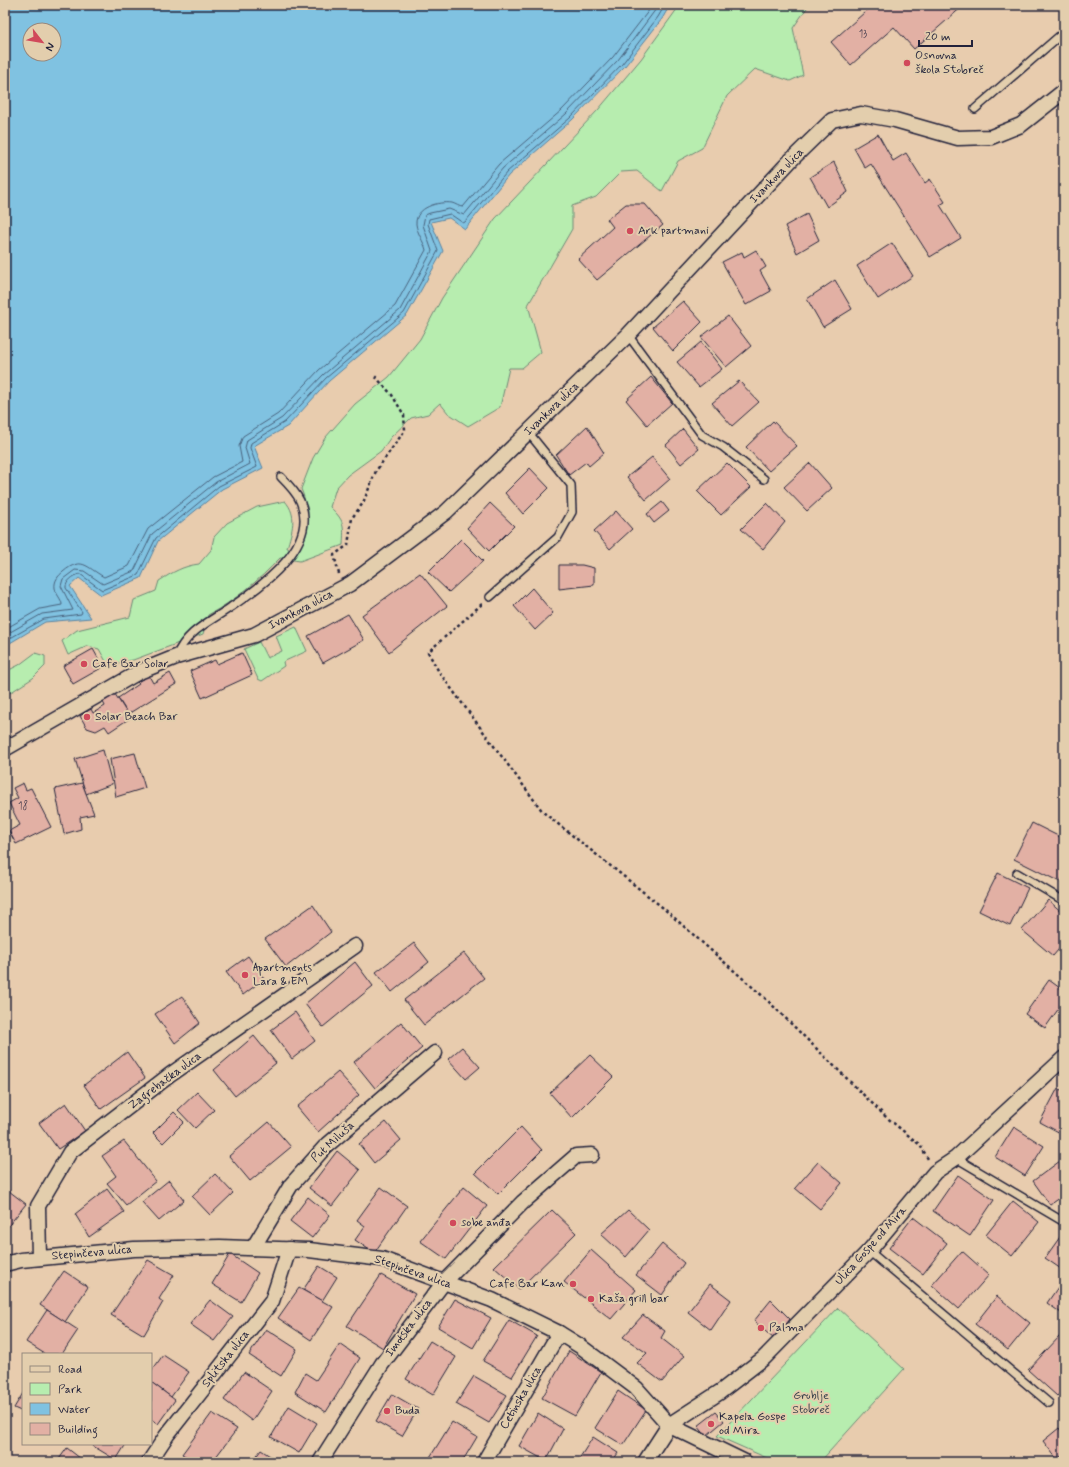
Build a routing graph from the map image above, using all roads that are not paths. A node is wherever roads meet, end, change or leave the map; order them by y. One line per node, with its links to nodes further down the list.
1 (1064, 32): 3 (lane)
2 (1064, 91): 4 (street, Ivankova ulica)
3 (975, 109)
4 (628, 335): 5 (street, Ivankova ulica); 7 (lane)
5 (528, 432): 8 (lane); 9 (street, Ivankova ulica)
6 (281, 477): 9 (lane)
7 (764, 479)
8 (490, 597)
9 (176, 657): 10 (street, Ivankova ulica)
10 (5, 749)
11 (1017, 872): 12 (lane)
12 (1064, 901)
13 (355, 946): 22 (street, Zagrebačka ulica)
14 (435, 1054): 19 (street, Put Miluša)
15 (1064, 1058): 17 (street, Ulica Gospe od Mira)
16 (592, 1155): 24 (street, Imotska ulica)
17 (956, 1158): 18 (lane); 21 (street, Ulica Gospe od Mira)
18 (1064, 1222)
19 (254, 1248): 20 (street, Stepinčeva ulica); 22 (street, Stepinčeva ulica)
20 (289, 1249): 24 (street, Stepinčeva ulica); 28 (street, Splitska ulica)
21 (869, 1251): 26 (lane); 27 (street, Ulica Gospe od Mira)
22 (39, 1258): 23 (street, Stepinčeva ulica)
23 (5, 1264)
24 (444, 1282): 25 (street, Stepinčeva ulica); 29 (street, Imotska ulica)
25 (559, 1333): 27 (street, Stepinčeva ulica); 30 (street, Cetinska ulica)
26 (1049, 1403)
27 (669, 1425): 31 (street); 32 (street, Stepinčeva ulica)
28 (149, 1462)
29 (320, 1462)
30 (484, 1462)
31 (646, 1462)
32 (745, 1462)

